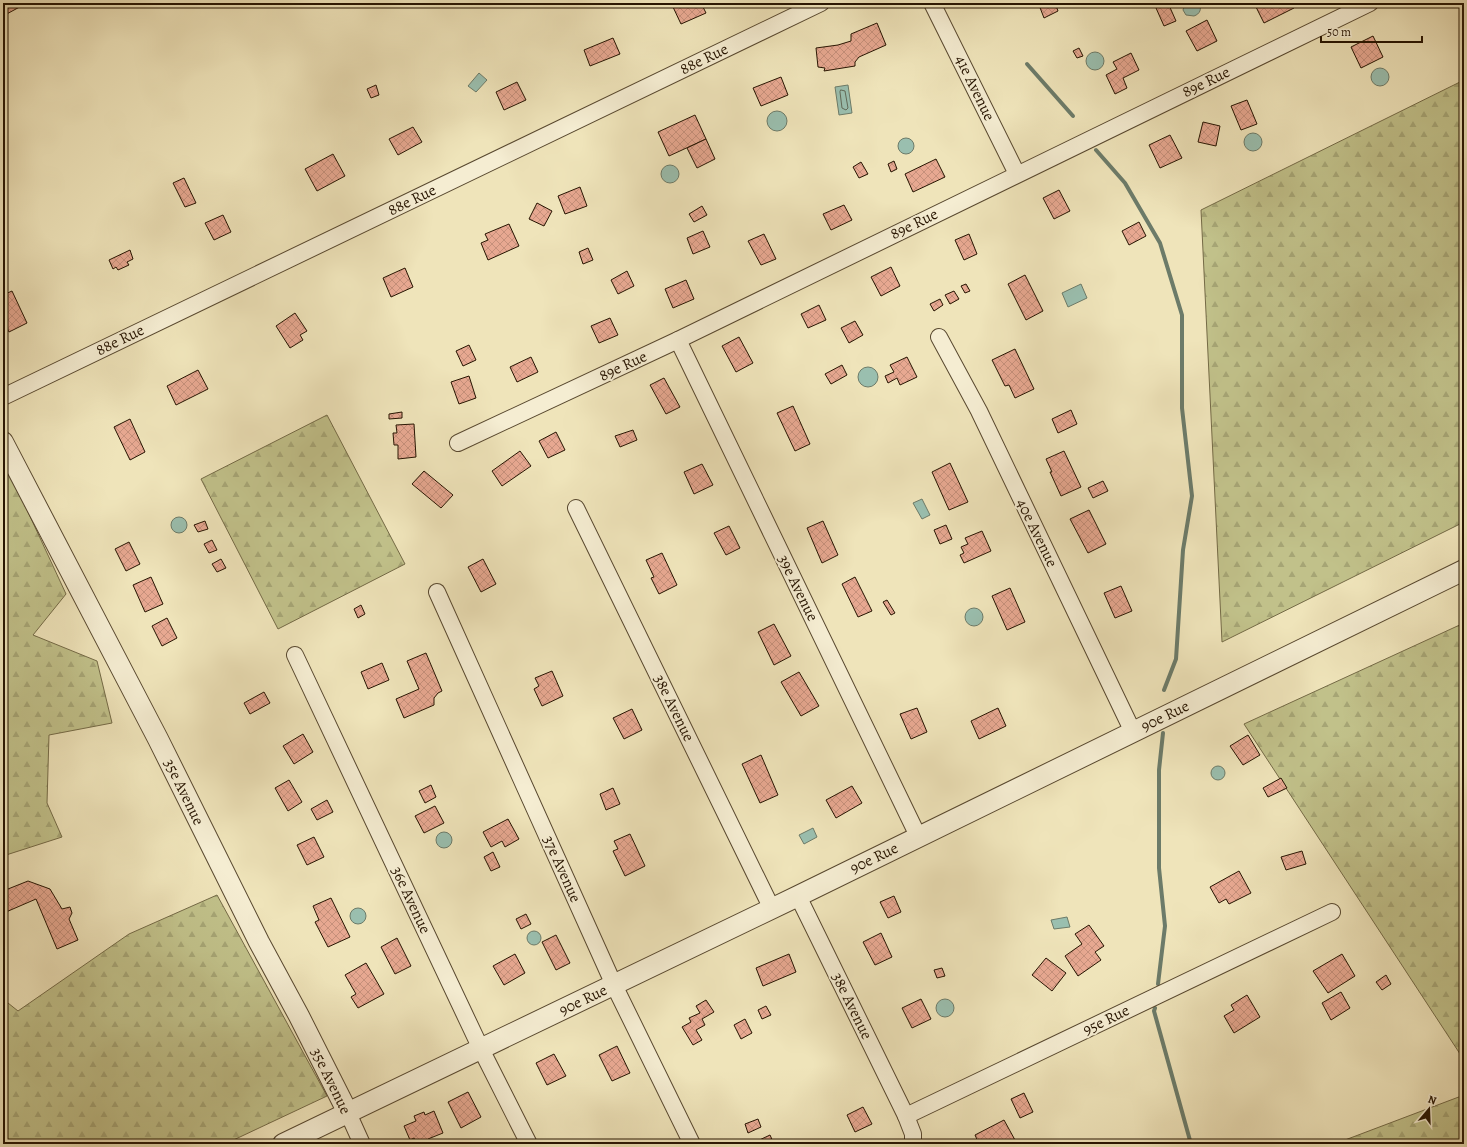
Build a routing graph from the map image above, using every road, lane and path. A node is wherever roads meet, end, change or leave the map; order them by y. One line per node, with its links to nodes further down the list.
1 (821, 3): 7 (street, 88e Rue)
2 (932, 3): 4 (street, 41e Avenue)
3 (1370, 3): 4 (street, 89e Rue)
4 (1017, 174): 6 (street, 89e Rue)
5 (939, 337): 14 (street, 40e Avenue)
6 (678, 340): 9 (street, 89e Rue); 15 (street, 39e Avenue)
7 (3, 397)
8 (3, 442): 21 (street, 35e Avenue)
9 (458, 443)
10 (576, 508): 17 (street, 38e Avenue)
11 (1464, 570): 14 (street, 90e Rue)
12 (437, 592): 19 (street, 37e Avenue)
13 (295, 654): 20 (street, 36e Avenue)
14 (1133, 732): 15 (street, 90e Rue)
15 (918, 836): 16 (street, 90e Rue)
16 (798, 896): 17 (street, 90e Rue); 22 (street, 38e Avenue)
17 (772, 908): 19 (street, 90e Rue)
18 (1332, 912): 22 (street, 95e Rue)
19 (614, 984): 20 (street, 90e Rue); 26 (street, 37e Avenue)
20 (481, 1049): 21 (street, 90e Rue); 25 (street, 36e Avenue)
21 (348, 1113): 23 (street, 90e Rue); 24 (street, 35e Avenue)
22 (906, 1116): 27 (street)
23 (283, 1144)
24 (362, 1144)
25 (529, 1144)
26 (692, 1144)
27 (912, 1144)

